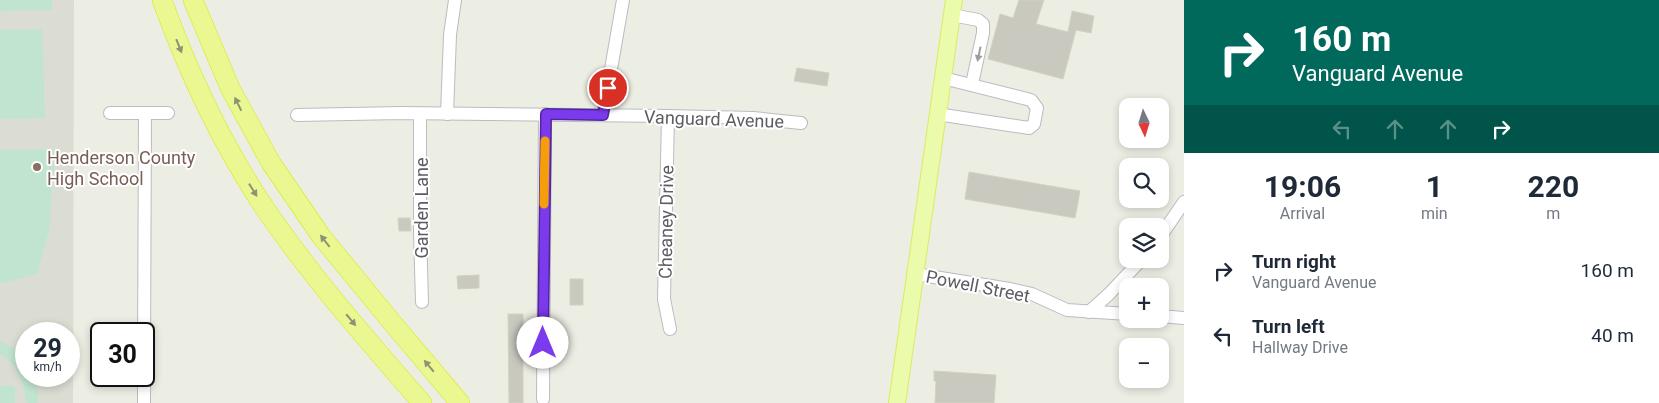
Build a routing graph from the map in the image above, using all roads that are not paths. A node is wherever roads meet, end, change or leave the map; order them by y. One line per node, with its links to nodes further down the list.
1 (162, 0): 33 (highway, one-way to 33)
2 (193, 0): 34 (highway, one-way to 2)
3 (455, 0): 12 (street)
4 (623, 0): 16 (street)
5 (953, 7): 6 (main road); 7 (street, one-way to 7)
6 (943, 78): 7 (street); 14 (main road)
7 (972, 84): 14 (street)
8 (110, 113): 9 (street)
9 (146, 113): 10 (street); 28 (street)
10 (168, 114)
11 (420, 114): 12 (street, Vanguard Avenue); 15 (street); 23 (street, Garden Lane)
12 (447, 114): 13 (street, Vanguard Avenue)
13 (546, 114): 16 (street, Vanguard Avenue); 31 (street)
14 (937, 114): 22 (main road)
15 (297, 115)
16 (603, 115): 17 (street, Vanguard Avenue)
17 (668, 116): 18 (street, Vanguard Avenue); 29 (street, Cheaney Drive)
18 (801, 123)
19 (1184, 202): 20 (street)
20 (1169, 224)
21 (1134, 268): 24 (street)
22 (915, 274): 24 (street, Powell Street); 35 (main road)
23 (422, 302)
24 (1089, 312): 25 (street, Powell Street)
25 (1119, 314)
26 (1169, 317): 27 (street)
27 (1184, 318)
28 (144, 322)
29 (670, 329)
30 (144, 387): 32 (street)
31 (543, 399)
32 (144, 403)
33 (422, 403)
34 (460, 403)
35 (897, 403)

